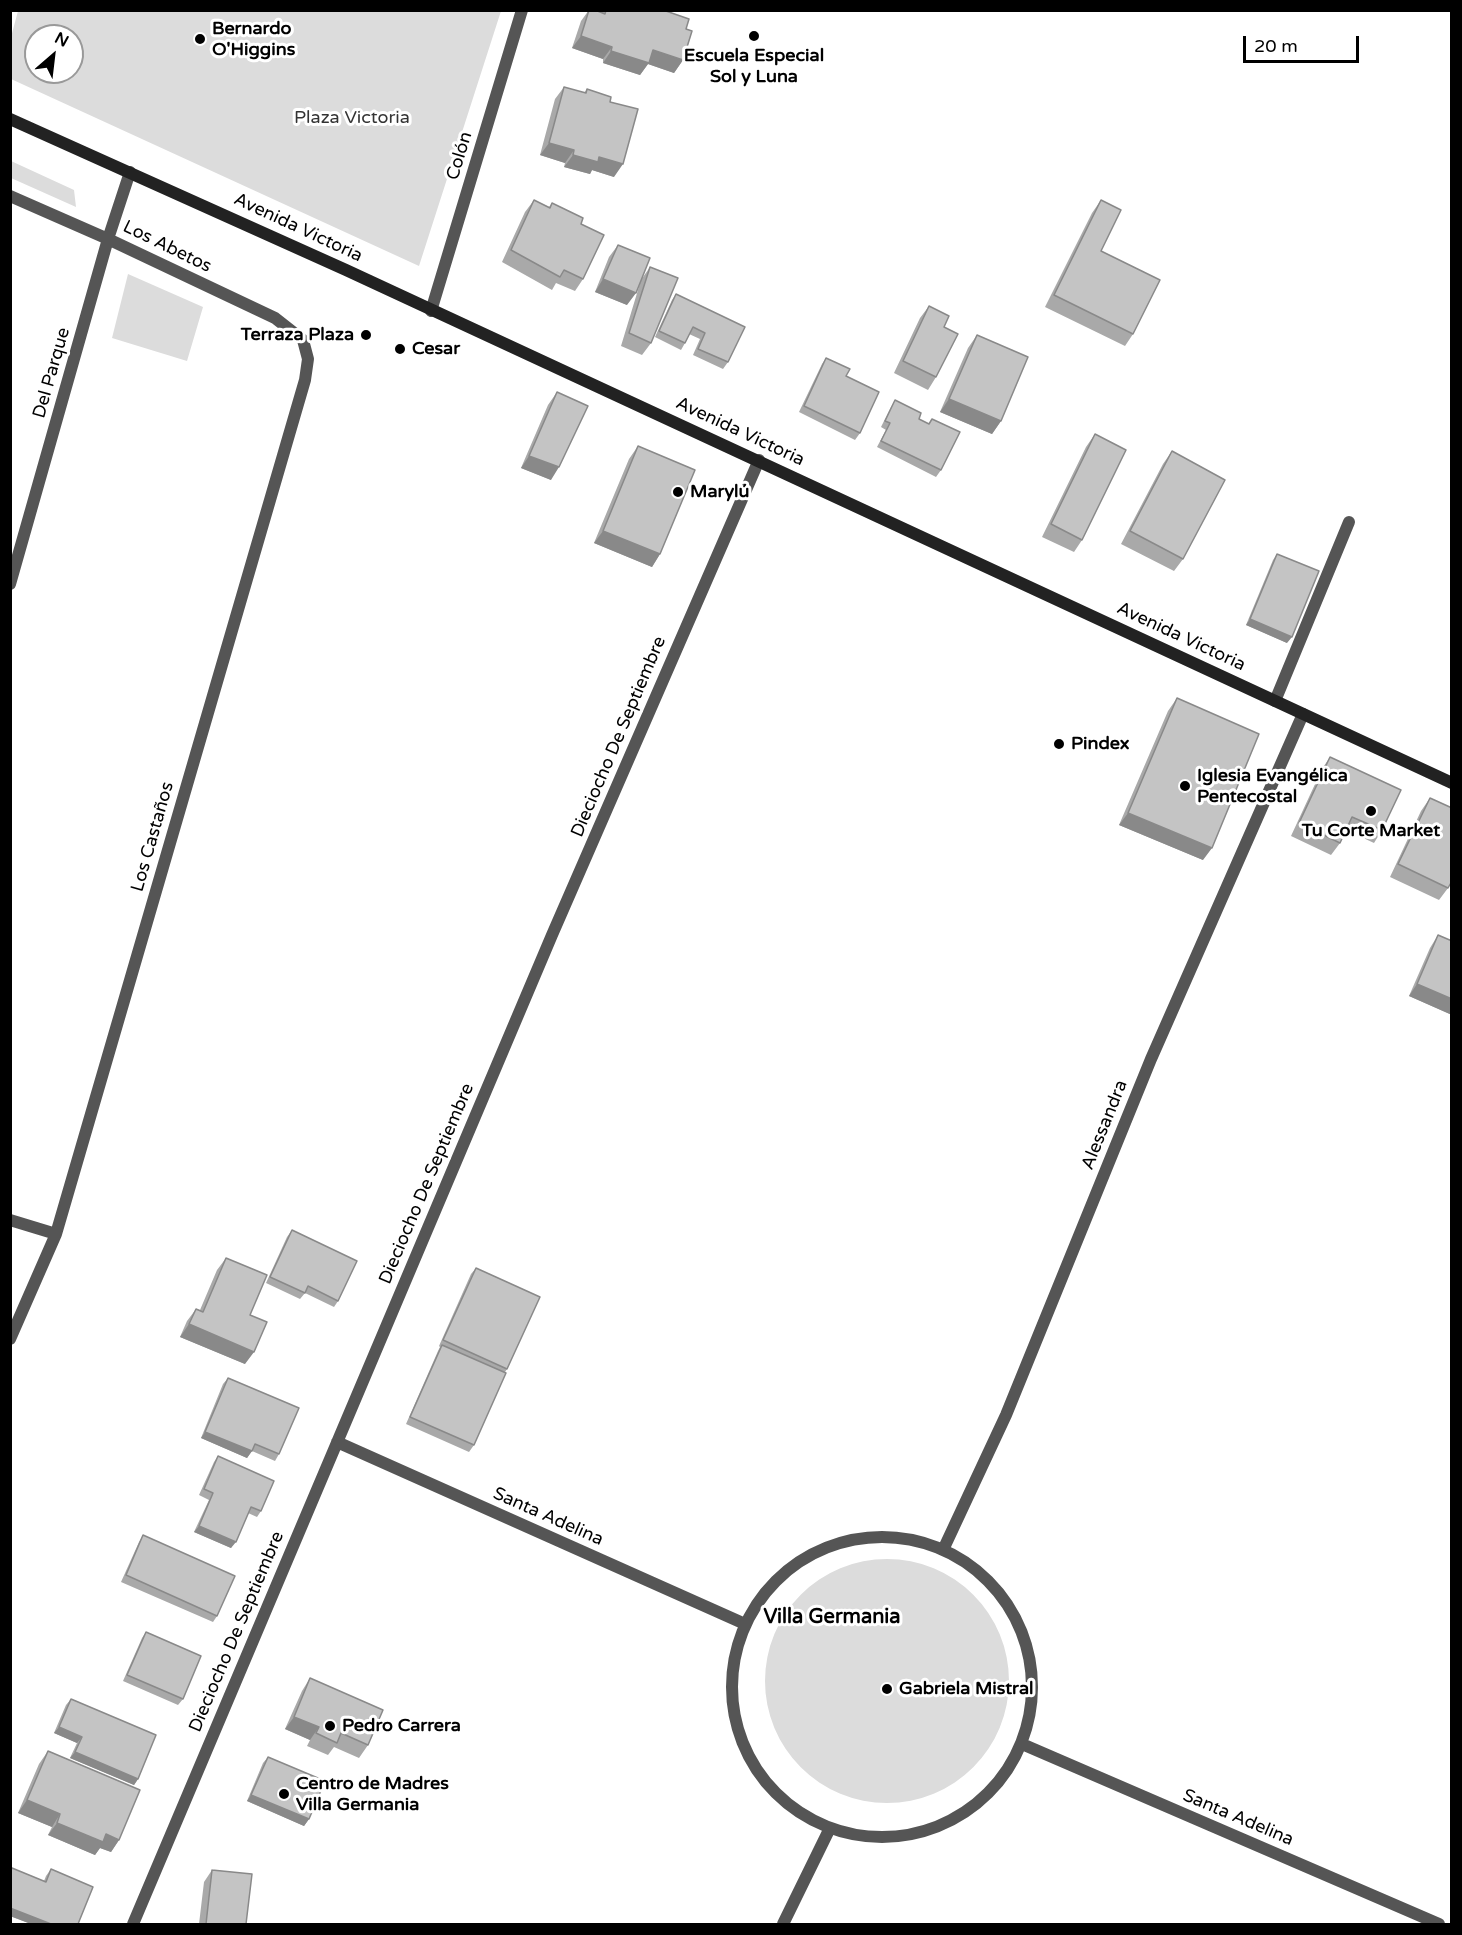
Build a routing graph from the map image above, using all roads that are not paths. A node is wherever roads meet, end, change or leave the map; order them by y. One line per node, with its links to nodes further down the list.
1 (522, 10): 6 (street, Colón)
2 (10, 119): 3 (street, Avenida Victoria)
3 (130, 172): 5 (street, Del Parque); 6 (street, Avenida Victoria)
4 (10, 196): 5 (street, Los Abetos)
5 (108, 239): 7 (street, Los Abetos); 10 (street, Del Parque)
6 (431, 311): 8 (street, Avenida Victoria)
7 (303, 340): 15 (street, Los Castaños)
8 (759, 460): 11 (street, Avenida Victoria); 17 (street, Dieciocho De Septiembre)
9 (1349, 522): 11 (street)
10 (10, 584)
11 (1275, 701): 12 (street, Avenida Victoria)
12 (1303, 714): 13 (street, Avenida Victoria); 18 (street, Alessandra)
13 (1452, 783)
14 (10, 1220): 15 (street)
15 (56, 1234): 16 (street, Los Castaños)
16 (10, 1339)
17 (337, 1442): 19 (street, Santa Adelina); 22 (street, Dieciocho De Septiembre)
18 (944, 1550): 19 (street); 20 (street)
19 (745, 1624): 21 (street)
20 (1022, 1744): 21 (street); 24 (street, Santa Adelina)
21 (830, 1828): 23 (street)
22 (133, 1924)
23 (783, 1924)
24 (1439, 1924)

